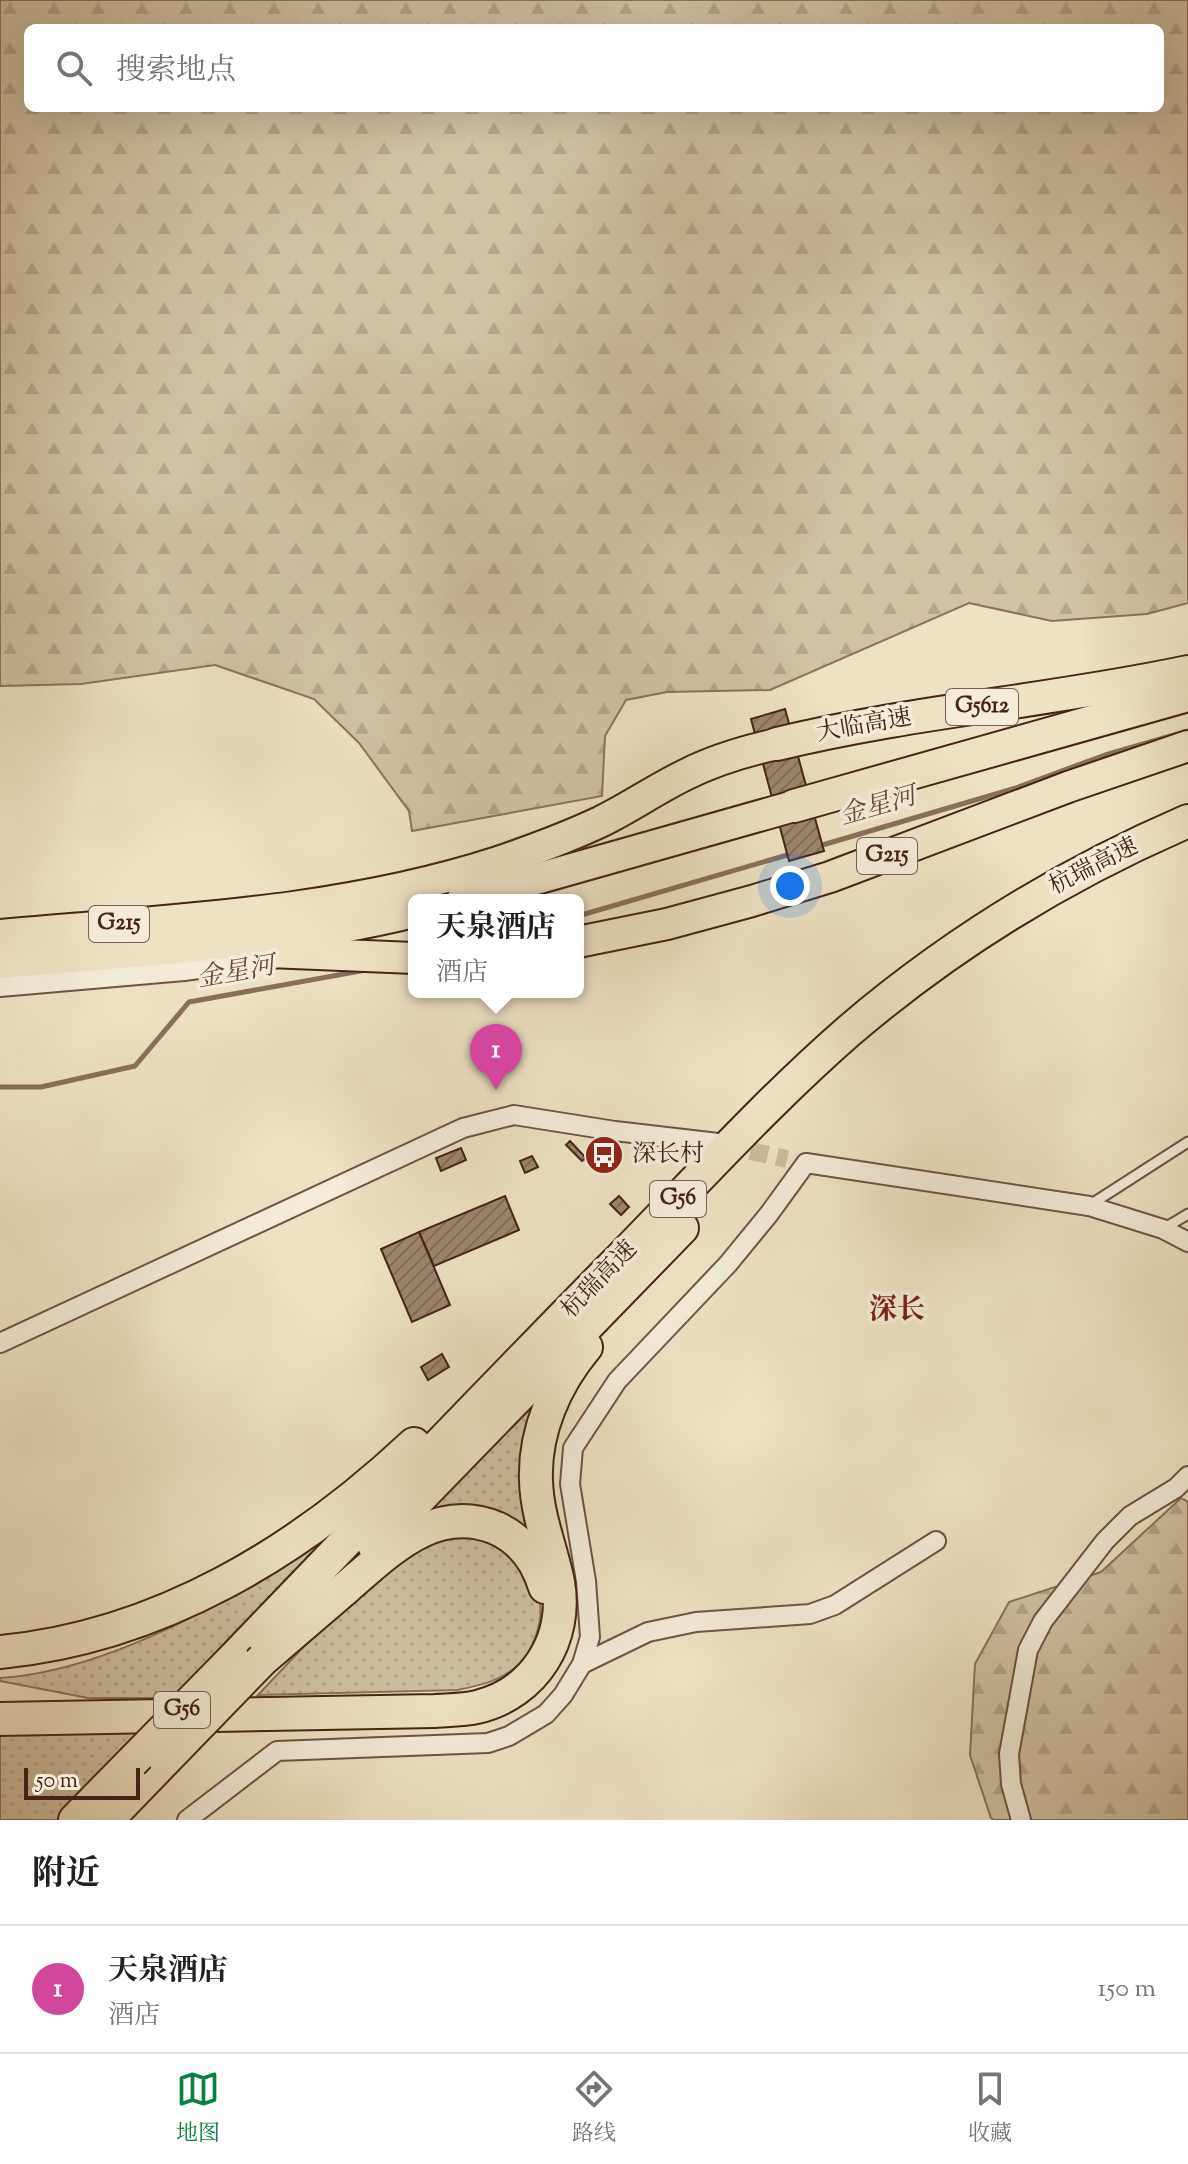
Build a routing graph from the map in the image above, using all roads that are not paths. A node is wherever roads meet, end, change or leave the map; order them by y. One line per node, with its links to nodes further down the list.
1 (1188, 672): 3 (highway, 大临高速 / G5612)
2 (1188, 695): 5 (highway, G5612)
3 (777, 744): 10 (highway, G215)
4 (1188, 746): 12 (highway, G215)
5 (794, 806): 8 (highway)
6 (1188, 821): 24 (highway, 杭瑞高速 / G56)
7 (1188, 845): 22 (highway, 杭瑞高速 / G56)
8 (483, 894)
9 (408, 913): 10 (highway)
10 (181, 933): 11 (highway, G215); 13 (highway, G215); 15 (highway, G215)
11 (0, 935)
12 (584, 941)
13 (294, 954): 14 (highway, G215); 16 (street)
14 (408, 958)
15 (0, 963)
16 (0, 985)
17 (1188, 1142): 19 (lane)
18 (718, 1143): 25 (street)
19 (1089, 1206): 21 (street); 30 (street)
20 (1188, 1214): 21 (lane)
21 (1163, 1229): 23 (street)
22 (672, 1237): 29 (highway, 杭瑞高速 / G56); 32 (highway)
23 (1188, 1242)
24 (599, 1280): 28 (highway); 29 (highway, 杭瑞高速 / G56)
25 (0, 1343)
26 (1188, 1476): 36 (street)
27 (936, 1541): 30 (street)
28 (0, 1652)
29 (248, 1659): 31 (highway); 33 (highway, 杭瑞高速 / G56, bridge); 34 (highway, 杭瑞高速 / G56, bridge)
30 (582, 1664): 35 (street)
31 (0, 1700)
32 (0, 1719)
33 (75, 1820)
34 (107, 1820)
35 (187, 1820)
36 (1021, 1820)

